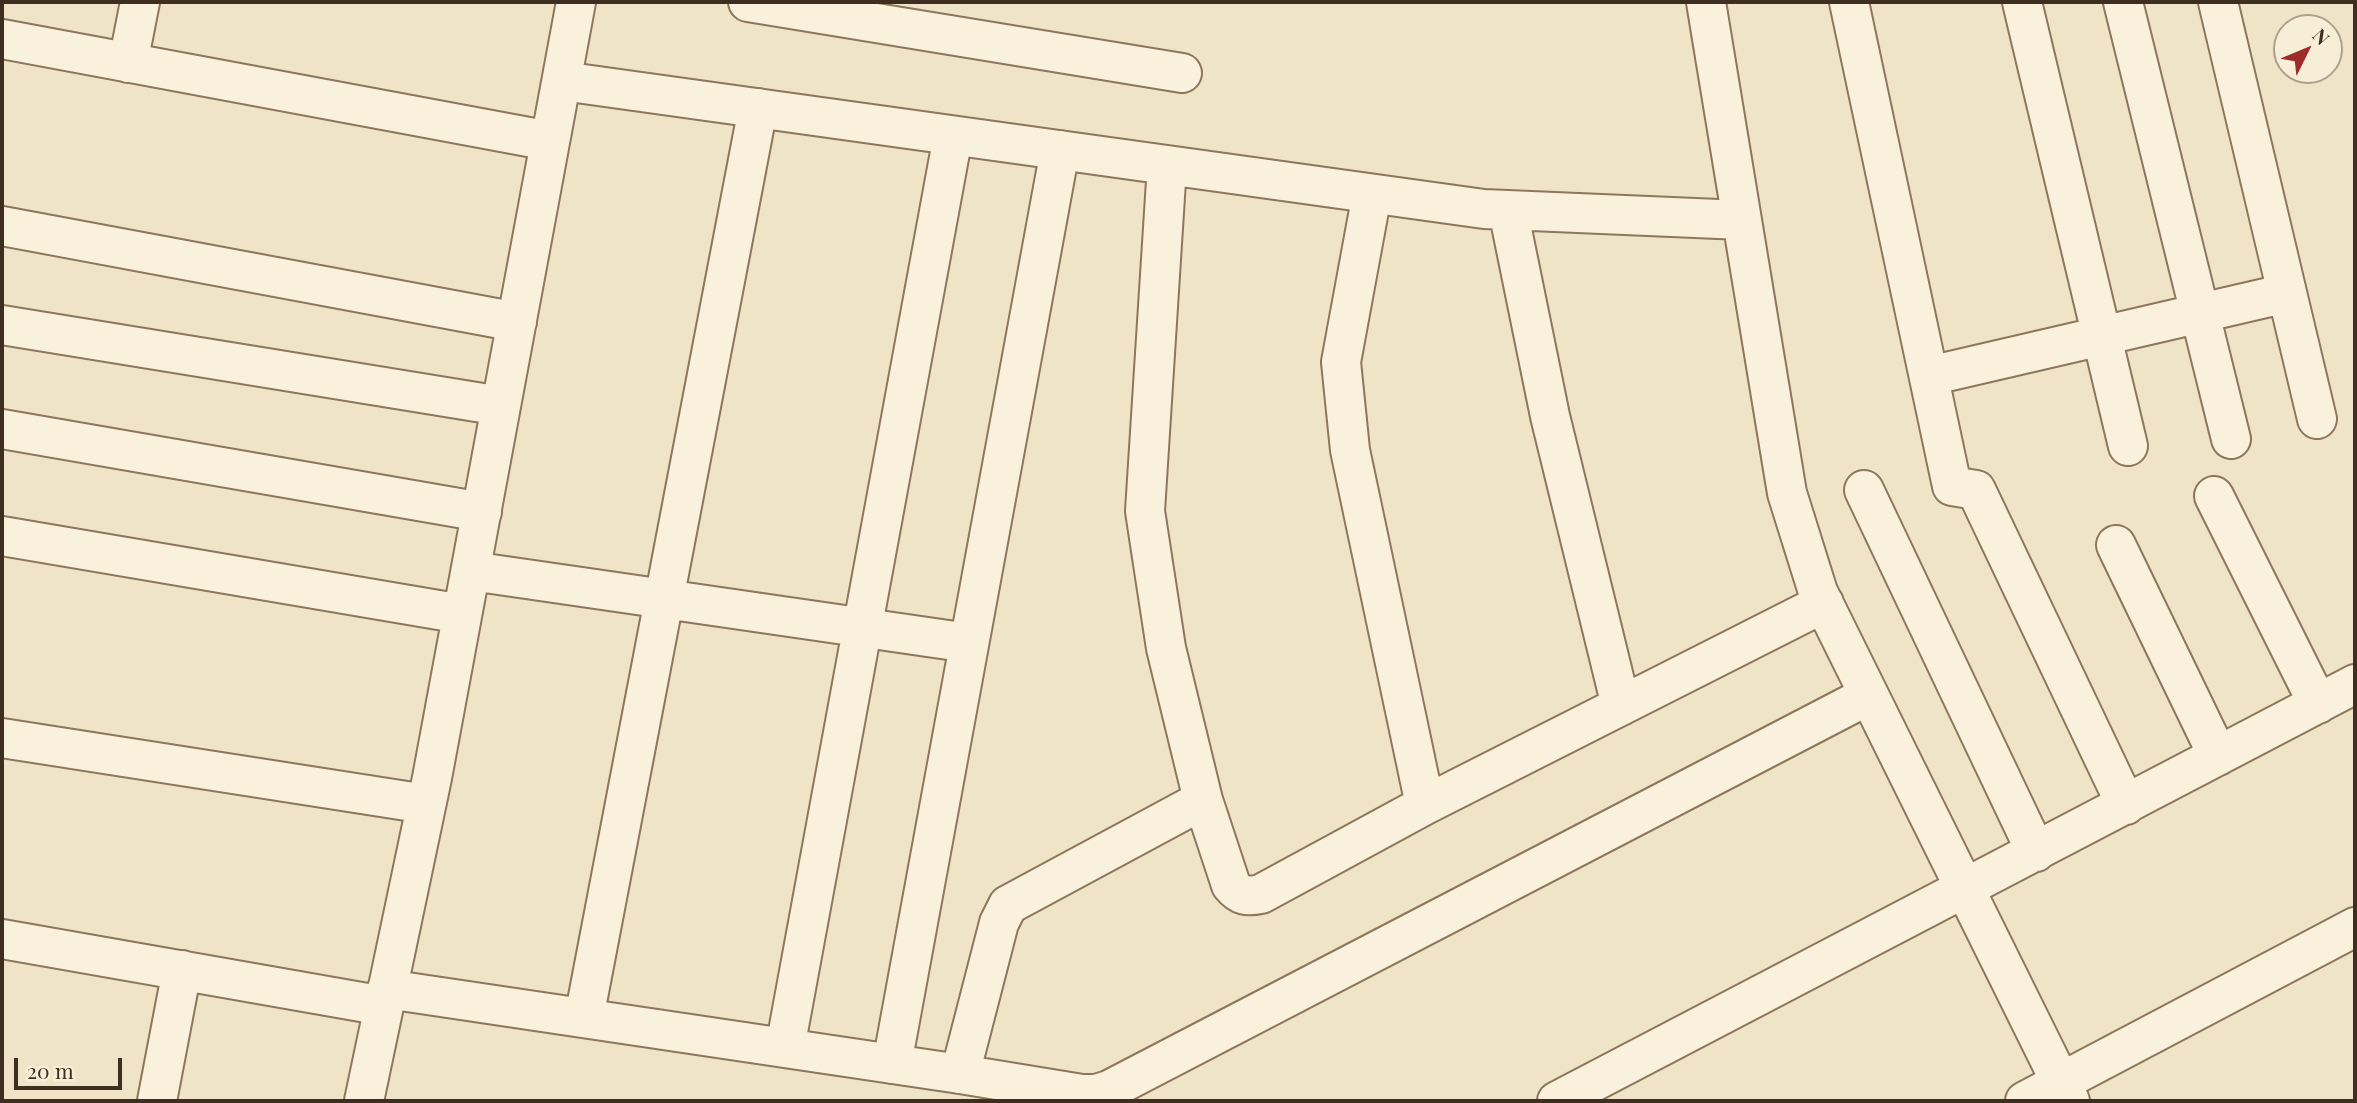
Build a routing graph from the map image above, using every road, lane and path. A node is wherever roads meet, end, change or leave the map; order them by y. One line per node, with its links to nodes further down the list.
1 (139, 2): 10 (street)
2 (576, 2): 12 (street)
3 (748, 2): 11 (street)
4 (1706, 2): 20 (street)
5 (1849, 2): 27 (street)
6 (2022, 2): 26 (street)
7 (2123, 2): 23 (street)
8 (2218, 2): 22 (street)
9 (2, 39): 10 (street)
10 (128, 63): 15 (street)
11 (1182, 73)
12 (562, 81): 13 (street); 15 (street)
13 (758, 108): 14 (street); 39 (street)
14 (953, 136): 16 (street); 42 (street)
15 (550, 141): 24 (street)
16 (1060, 150): 17 (street); 43 (street)
17 (1167, 165): 18 (street); 50 (street)
18 (1372, 194): 19 (street); 52 (street)
19 (1508, 210): 20 (street); 47 (street)
20 (1742, 220): 40 (street)
21 (2, 226): 24 (street)
22 (2287, 293): 23 (street); 29 (street)
23 (2199, 314): 26 (street); 31 (street)
24 (517, 322): 28 (street)
25 (2, 325): 28 (street)
26 (2101, 336): 27 (street); 32 (street)
27 (1929, 376): 53 (street)
28 (501, 406): 35 (street)
29 (2317, 419)
30 (2, 429): 35 (street)
31 (2231, 439)
32 (2128, 446)
33 (1864, 490): 54 (street)
34 (2214, 496): 46 (street)
35 (482, 512): 38 (street)
36 (2, 536): 41 (street)
37 (2116, 545): 49 (street)
38 (471, 570): 39 (street); 41 (street)
39 (665, 598): 42 (street); 60 (street)
40 (1824, 603): 45 (street); 47 (street)
41 (463, 614): 51 (street)
42 (863, 627): 43 (street); 61 (street)
43 (969, 643): 62 (street)
44 (2355, 684): 46 (street)
45 (1869, 695): 55 (street); 65 (street)
46 (2318, 704): 49 (street)
47 (1621, 706): 52 (street)
48 (2, 738): 51 (street)
49 (2218, 756): 53 (street)
50 (1203, 800): 52 (street); 63 (street)
51 (426, 804): 59 (street)
52 (1425, 805)
53 (2126, 805): 54 (street)
54 (2036, 852): 55 (street)
55 (1965, 890): 64 (street); 68 (street)
56 (2355, 927): 64 (street)
57 (3, 944): 58 (street)
58 (182, 970): 59 (street); 66 (street)
59 (386, 998): 60 (street); 67 (street)
60 (584, 1018): 61 (street)
61 (786, 1048): 62 (street)
62 (892, 1064): 63 (street)
63 (960, 1074): 65 (street)
64 (2066, 1092): 69 (street)
65 (1097, 1098)
66 (156, 1101)
67 (364, 1101)
68 (1557, 1101)
69 (2025, 1101)

